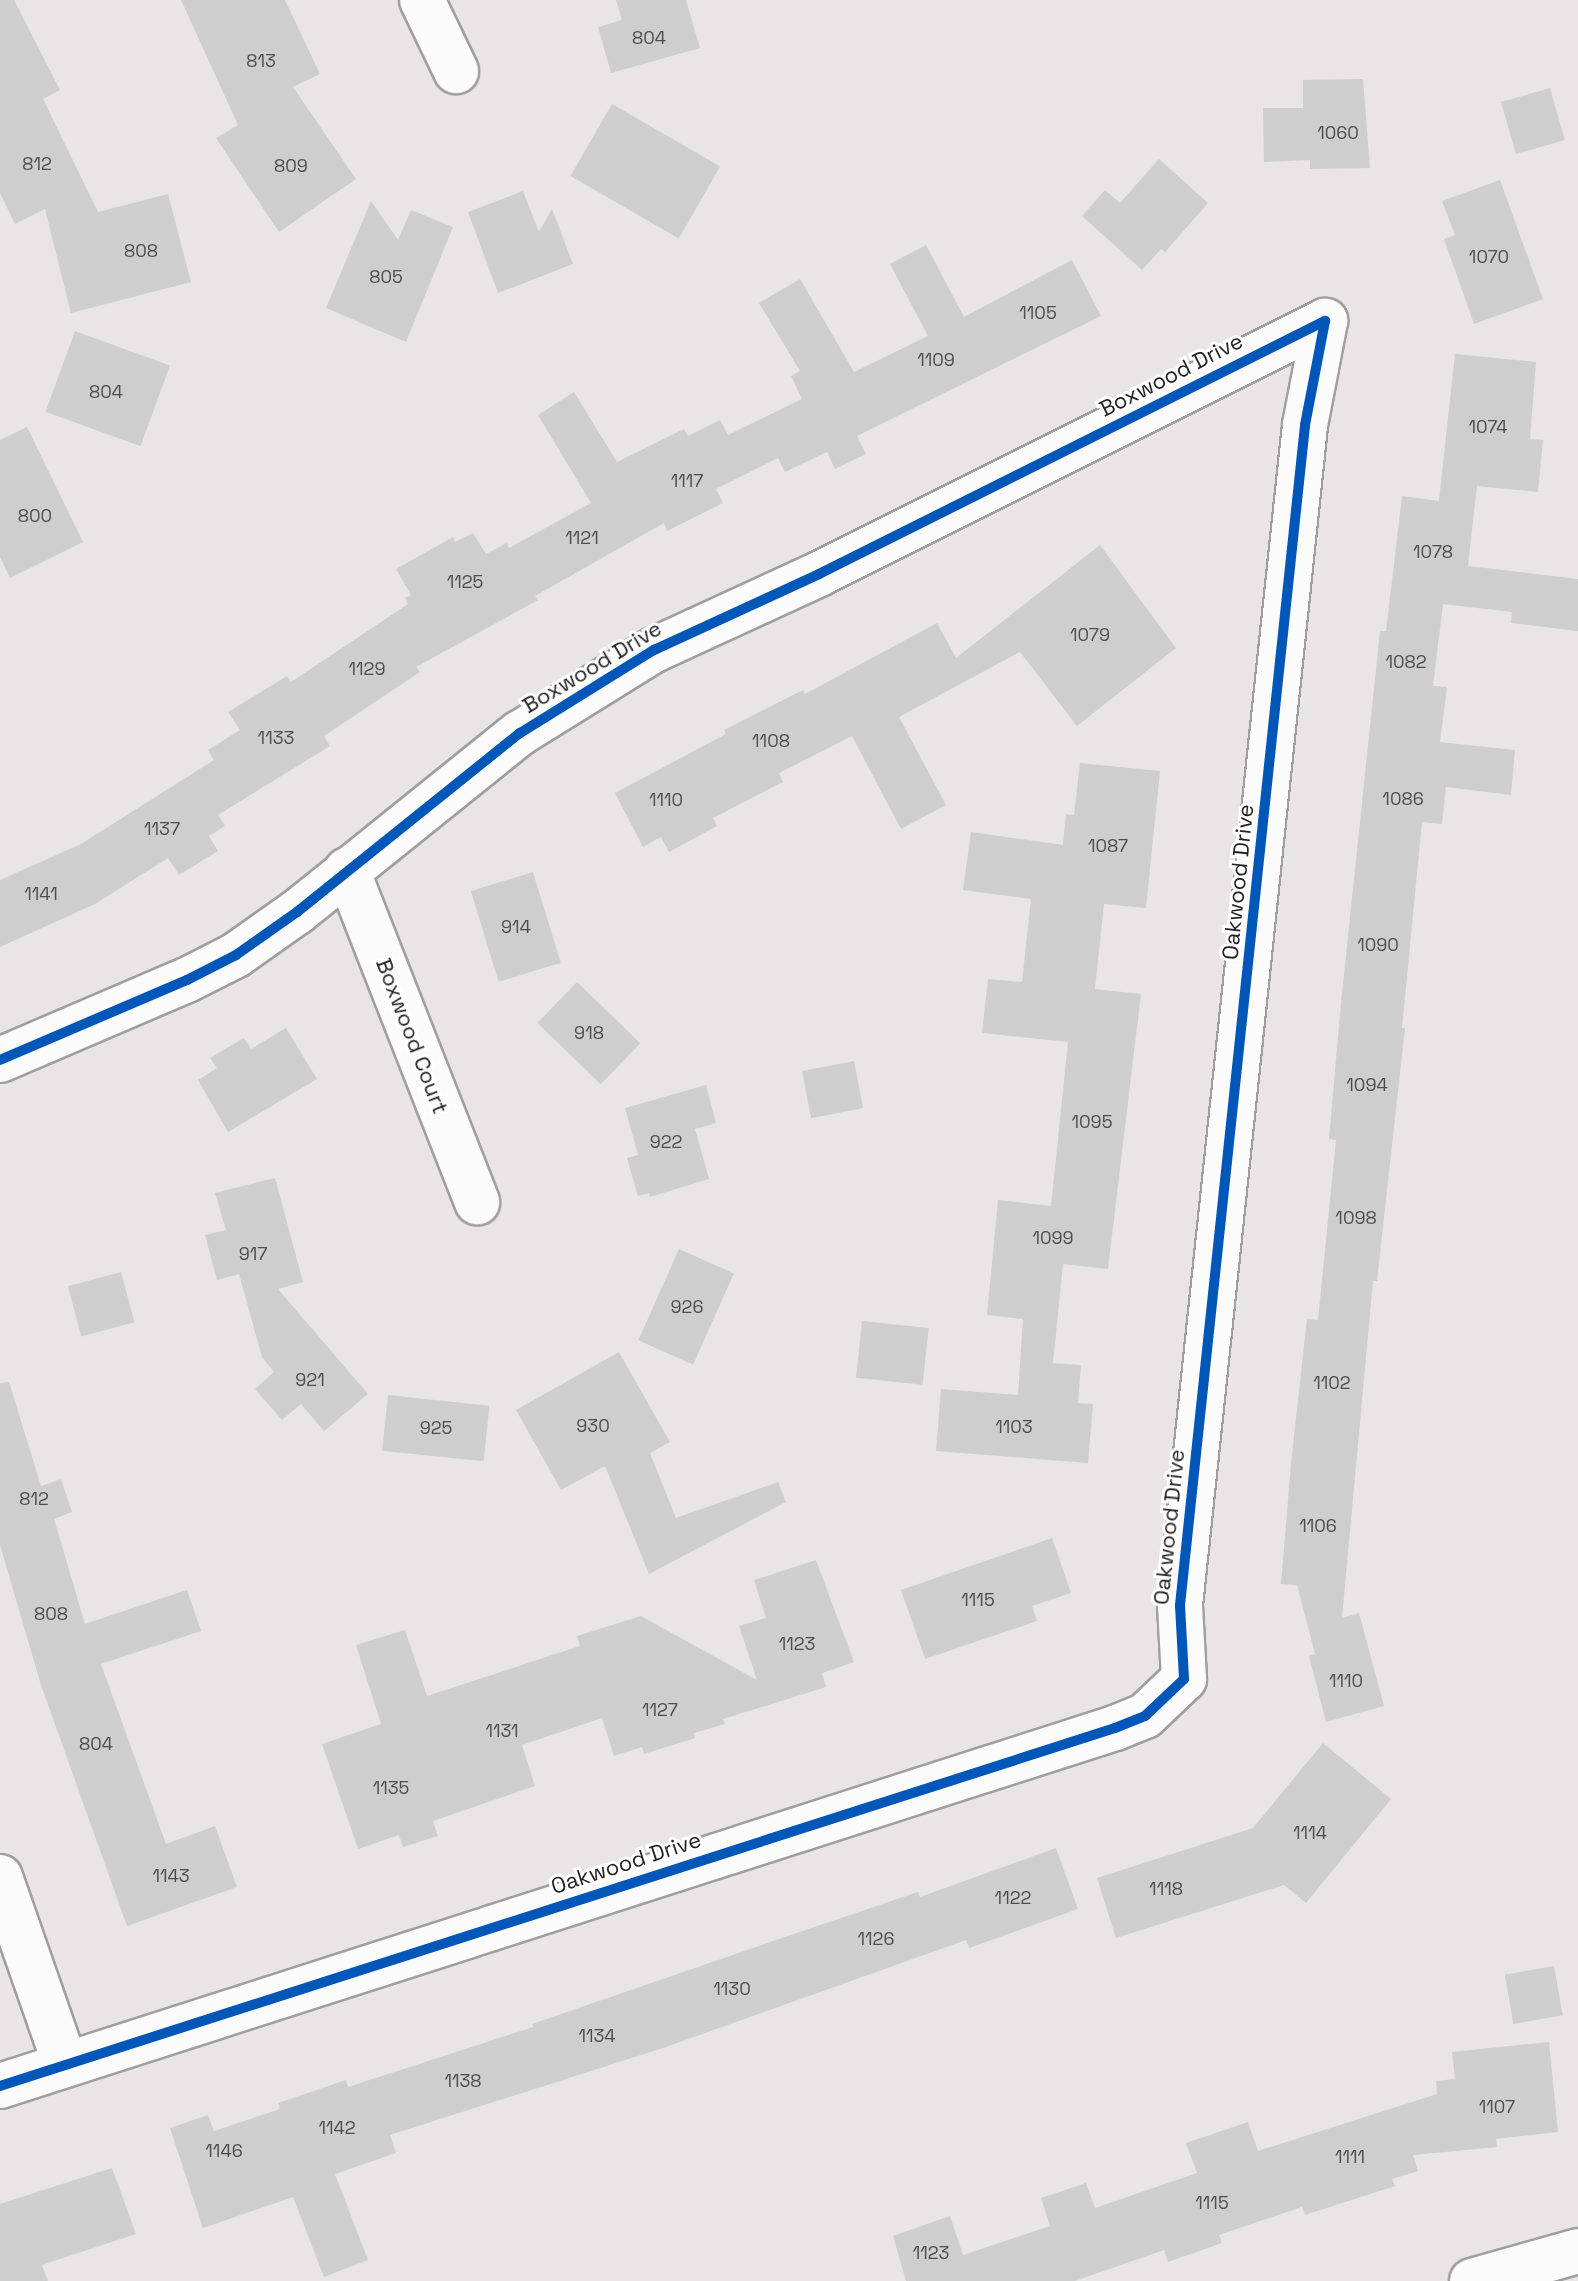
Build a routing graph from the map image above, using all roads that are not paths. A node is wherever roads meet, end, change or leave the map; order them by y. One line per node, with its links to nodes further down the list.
1 (422, 0): 2 (street)
2 (456, 71)
3 (1325, 321): 4 (street, Boxwood Drive); 8 (street, Oakwood Drive)
4 (347, 870): 5 (street, Boxwood Drive); 6 (street, Boxwood Court)
5 (0, 1060)
6 (477, 1202)
7 (0, 1877): 8 (street)
8 (65, 2064): 9 (street, Oakwood Drive)
9 (0, 2086)
10 (1578, 2251): 11 (street)
11 (1472, 2281)

